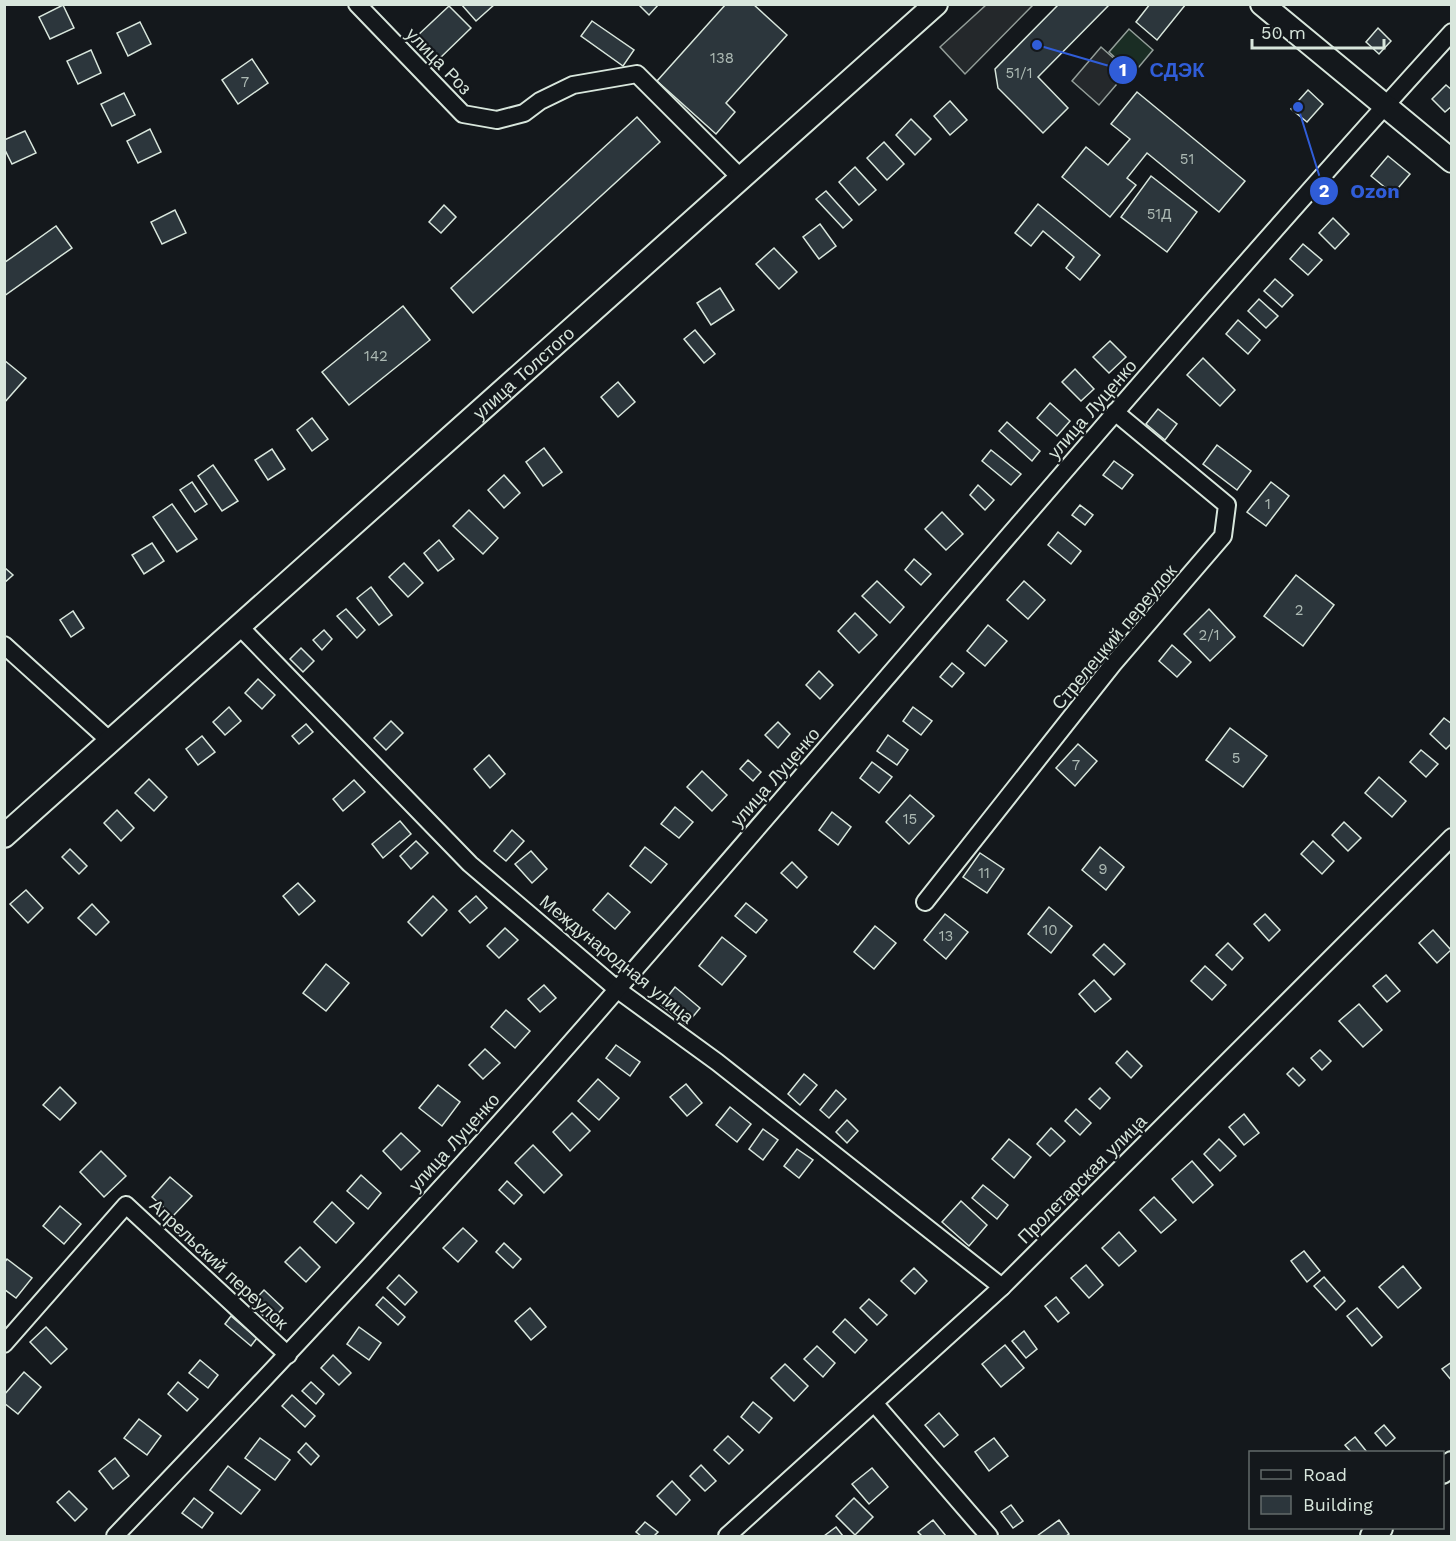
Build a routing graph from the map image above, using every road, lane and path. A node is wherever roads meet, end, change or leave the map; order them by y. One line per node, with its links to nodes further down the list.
1 (357, 4): 7 (street, улица Роз)
2 (936, 4): 7 (main road, улица Толстого)
3 (1262, 4): 5 (main road)
4 (1452, 32): 5 (street, улица Луценко)
5 (1384, 107): 6 (main road); 8 (street, улица Луценко)
6 (1452, 161)
7 (742, 179): 9 (main road, улица Толстого)
8 (1115, 412): 14 (street, Стрелецкий переулок); 15 (street, улица Луценко)
9 (239, 626): 11 (main road, улица Толстого); 15 (street, Международная улица)
10 (4, 645): 11 (street)
11 (108, 740): 12 (main road, улица Толстого)
12 (4, 836)
13 (1452, 837): 16 (street, Пролетарская улица)
14 (925, 902)
15 (618, 990): 16 (street, Международная улица); 18 (street, улица Луценко)
16 (1002, 1287): 19 (street, Пролетарская улица)
17 (4, 1344): 18 (street, Апрельский переулок)
18 (288, 1355): 20 (street, улица Луценко)
19 (874, 1404): 21 (street, Пролетарская улица); 22 (street)
20 (115, 1536)
21 (728, 1536)
22 (989, 1536)

